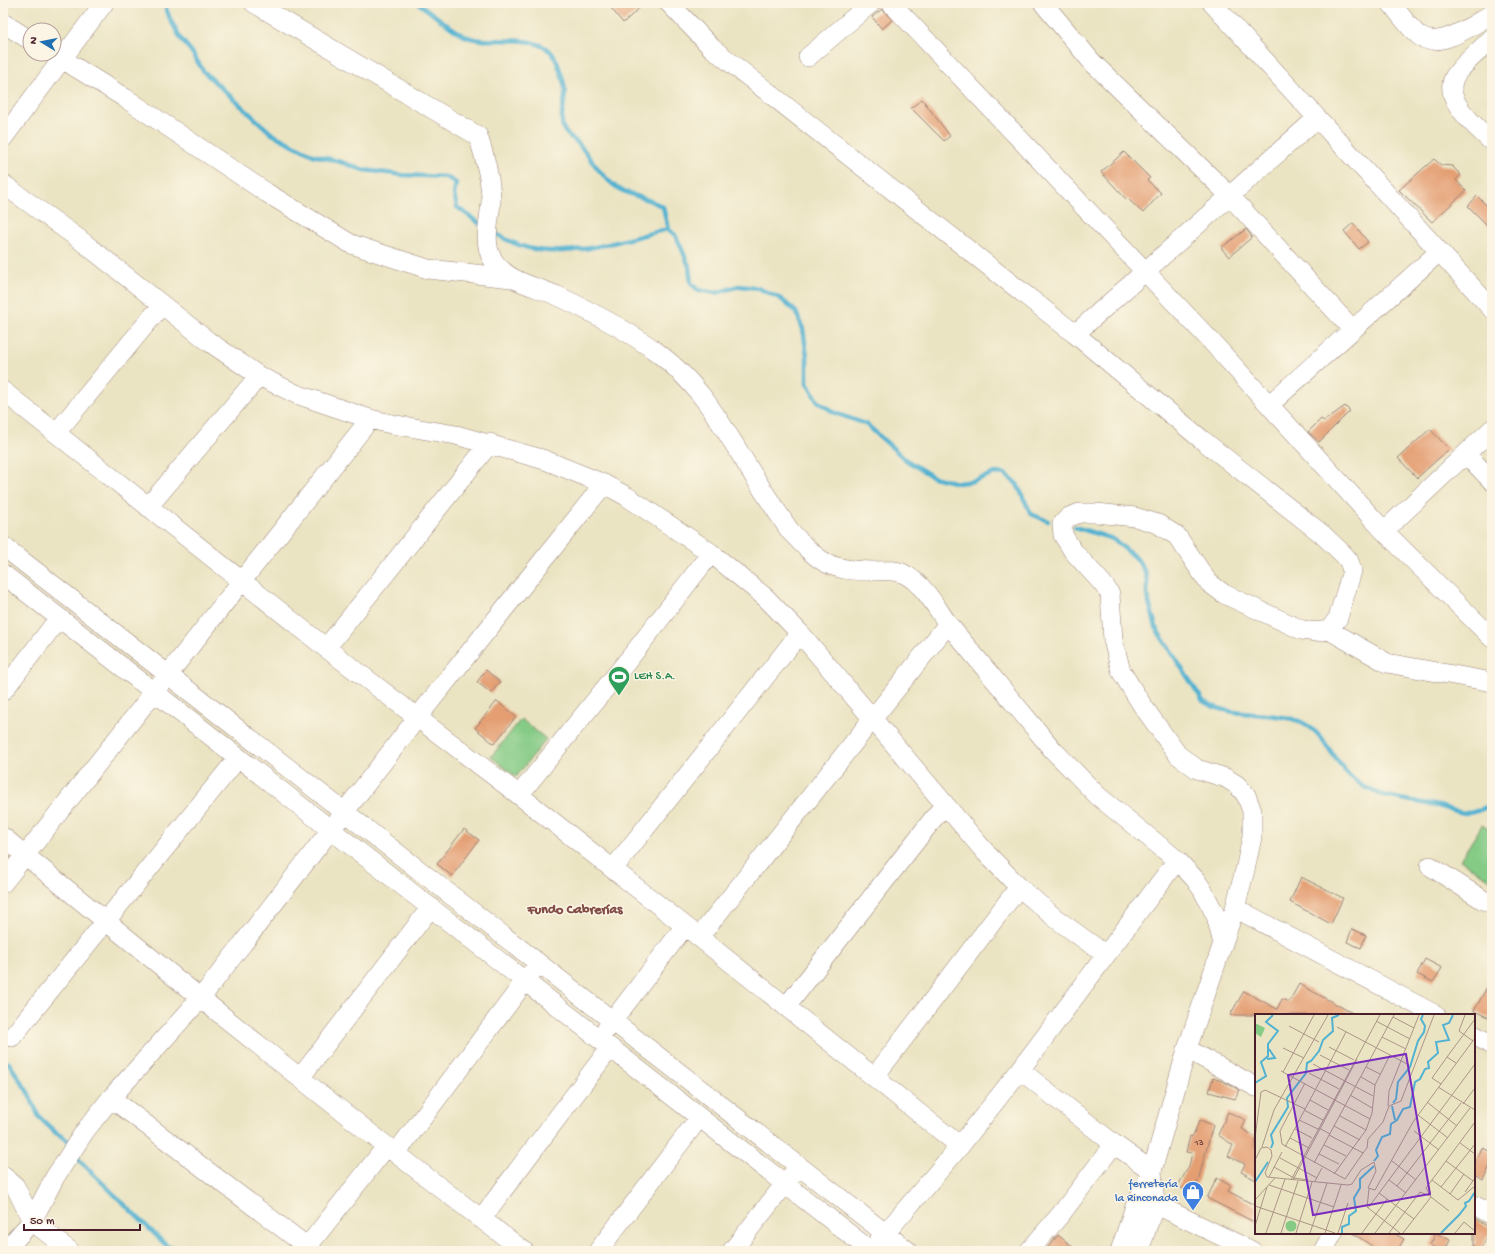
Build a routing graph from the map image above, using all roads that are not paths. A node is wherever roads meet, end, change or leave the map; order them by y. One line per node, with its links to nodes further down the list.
1 (104, 3): 13 (street)
2 (254, 3): 24 (street)
3 (669, 3): 28 (street)
4 (871, 3): 14 (street)
5 (891, 3): 23 (street)
6 (1043, 3): 21 (street)
7 (1212, 3): 17 (street)
8 (1391, 3): 9 (street)
9 (1492, 14)
10 (3, 23): 11 (street)
11 (22, 35)
12 (1492, 38): 19 (street)
13 (62, 52)
14 (808, 57)
15 (62, 59): 24 (street)
16 (55, 62): 18 (street)
17 (1317, 118): 21 (street); 22 (street)
18 (3, 138)
19 (1492, 142)
20 (3, 184): 25 (street)
21 (1230, 196): 23 (street); 27 (street)
22 (1439, 252): 26 (street); 27 (street)
23 (1145, 272): 28 (street); 31 (street)
24 (512, 278): 46 (street)
25 (161, 306): 29 (street); 34 (street)
26 (1492, 309)
27 (1353, 330): 31 (street)
28 (1075, 334): 47 (street)
29 (259, 376): 32 (street); 39 (street)
30 (3, 391): 34 (street)
31 (1269, 404): 40 (street)
32 (370, 419): 35 (street); 44 (street)
33 (1492, 429): 36 (street)
34 (56, 433): 39 (street)
35 (490, 443): 38 (street); 50 (street)
36 (1466, 454): 37 (street); 40 (street)
37 (1492, 481)
38 (604, 484): 42 (street); 55 (street)
39 (148, 507): 44 (street)
40 (1384, 531): 49 (street)
41 (3, 546): 51 (street)
42 (711, 553): 48 (street); 58 (street)
43 (3, 574): 45 (street)
44 (242, 582): 50 (street); 51 (street)
45 (59, 618): 53 (street); 54 (street)
46 (948, 624): 56 (street); 64 (street)
47 (1329, 630): 52 (street); 71 (street)
48 (800, 633): 56 (street); 66 (street)
49 (1492, 638)
50 (326, 648): 55 (street)
51 (169, 675): 54 (street); 60 (street)
52 (1492, 682)
53 (3, 691)
54 (155, 692): 57 (street); 63 (street)
55 (417, 718): 58 (street); 60 (street)
56 (873, 720): 59 (street); 73 (street)
57 (238, 758): 61 (street); 72 (street)
58 (519, 795): 66 (street)
59 (944, 805): 68 (street); 79 (street)
60 (345, 811): 61 (street); 76 (street)
61 (330, 830): 70 (street); 78 (street)
62 (3, 837): 63 (street)
63 (25, 855): 67 (street); 72 (street)
64 (1177, 860): 74 (street); 75 (street)
65 (1430, 866): 69 (street)
66 (613, 869): 73 (street)
67 (3, 883)
68 (1019, 887): 75 (street); 88 (street)
69 (1492, 903)
70 (431, 907): 77 (street); 89 (street)
71 (1235, 908): 74 (street); 80 (street)
72 (106, 922): 78 (street); 83 (street)
73 (692, 931): 79 (street); 81 (street)
74 (1223, 944): 86 (street)
75 (1106, 955): 87 (street)
76 (539, 964): 77 (street); 81 (street)
77 (525, 981): 84 (street); 95 (street)
78 (200, 999): 89 (street); 91 (street)
79 (786, 1007): 88 (street)
80 (1434, 1014)
81 (612, 1022): 84 (street); 96 (street)
82 (1475, 1036): 85 (street)
83 (12, 1037)
84 (605, 1043): 92 (street); 103 (street)
85 (1492, 1045)
86 (1187, 1048): 90 (street); 97 (street)
87 (1020, 1070): 93 (street); 94 (street)
88 (875, 1076): 94 (street)
89 (300, 1078): 95 (street)
90 (1255, 1085)
91 (111, 1098): 104 (street); 107 (street)
92 (699, 1118): 99 (street); 111 (street)
93 (1114, 1144): 97 (street); 115 (street)
94 (960, 1146): 105 (street)
95 (391, 1150): 103 (street); 107 (street)
96 (798, 1166): 99 (street); 105 (street)
97 (1152, 1171): 100 (street); 116 (street)
98 (3, 1176): 104 (street)
99 (784, 1184): 112 (street); 113 (street)
100 (1155, 1204): 117 (street); 118 (street)
101 (1475, 1206): 102 (street)
102 (1492, 1215)
103 (481, 1219): 110 (street)
104 (32, 1221): 108 (street); 109 (street)
105 (885, 1233): 113 (street); 114 (street)
106 (1332, 1234): 119 (street)
107 (308, 1250)
108 (5, 1251)
109 (70, 1251)
110 (524, 1251)
111 (598, 1251)
112 (732, 1251)
113 (871, 1251)
114 (908, 1251)
115 (1029, 1251)
116 (1120, 1251)
117 (1139, 1251)
118 (1252, 1251)
119 (1324, 1251)

